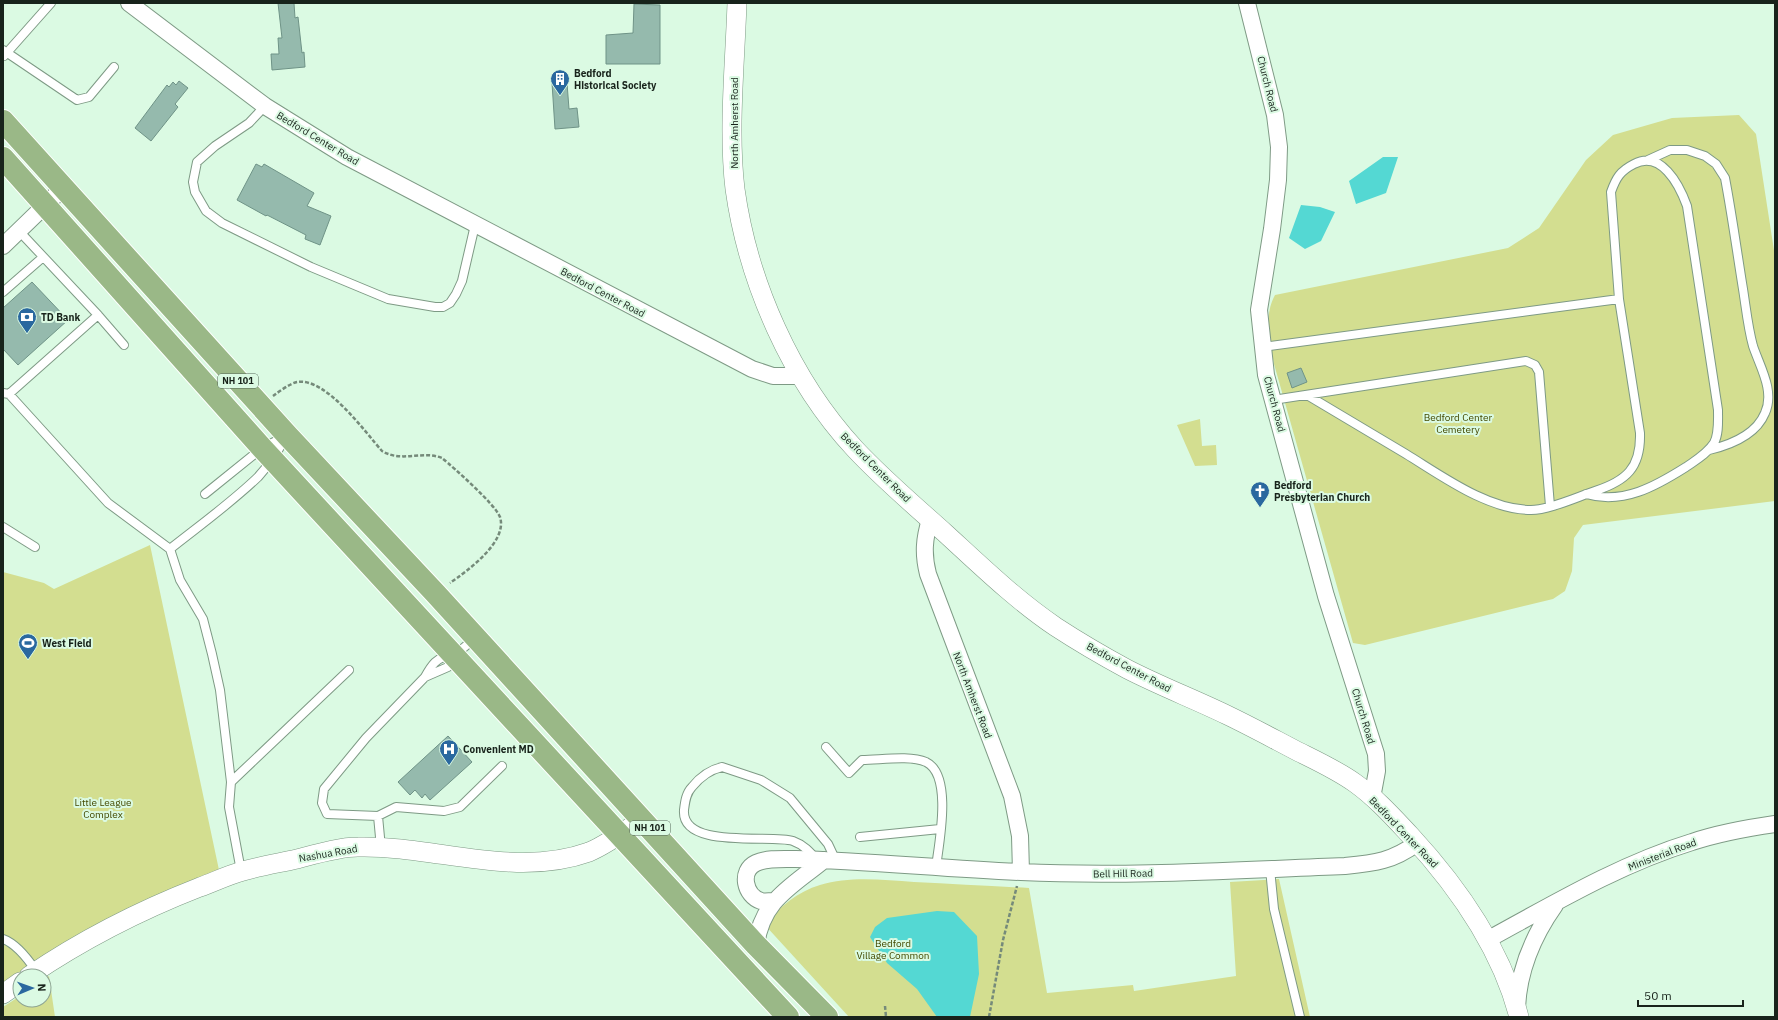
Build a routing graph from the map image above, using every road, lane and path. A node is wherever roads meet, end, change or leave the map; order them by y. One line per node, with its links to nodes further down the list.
1 (51, 3): 5 (lane)
2 (129, 3): 7 (street, Bedford Center Road)
3 (737, 3): 21 (street, North Amherst Road)
4 (1247, 3): 20 (street, Church Road)
5 (4, 53): 6 (lane)
6 (114, 67)
7 (265, 106): 13 (street, Bedford Center Road); 13 (lane)
8 (3, 121): 11 (highway, NH 101)
9 (3, 158): 12 (highway, NH 101)
10 (1648, 160): 17 (lane); 27 (lane); 27 (lane)
11 (63, 188): 12 (street); 25 (highway, NH 101)
12 (45, 205): 14 (street); 28 (highway, NH 101)
13 (475, 225): 21 (street, Bedford Center Road)
14 (9, 238): 15 (lane)
15 (42, 258): 16 (lane); 18 (lane)
16 (3, 292)
17 (1619, 299): 20 (lane); 30 (lane)
18 (98, 315): 19 (lane); 22 (lane)
19 (124, 344)
20 (1262, 348): 24 (street, Church Road)
21 (800, 376): 32 (street, Bedford Center Road)
22 (6, 393): 35 (lane)
23 (1307, 395): 24 (lane); 31 (lane); 31 (lane)
24 (1273, 400): 44 (street, Church Road)
25 (261, 406): 26 (highway, NH 101); 36 (path)
26 (287, 435): 28 (lane); 28 (lane); 36 (highway, NH 101)
27 (1709, 450): 30 (lane)
28 (267, 454): 29 (lane); 35 (lane); 38 (highway, NH 101)
29 (205, 494)
30 (1586, 494): 31 (lane)
31 (1550, 506)
32 (930, 520): 44 (street, Bedford Center Road); 57 (street, North Amherst Road)
33 (3, 527): 34 (lane)
34 (34, 548)
35 (170, 549): 43 (lane)
36 (436, 594): 37 (highway, NH 101)
37 (476, 638): 38 (lane); 46 (highway, NH 101)
38 (454, 656): 40 (lane); 40 (lane); 49 (highway, NH 101)
39 (348, 670): 43 (lane)
40 (425, 677): 45 (lane)
41 (826, 747): 48 (lane)
42 (502, 766): 45 (lane)
43 (231, 782): 56 (lane)
44 (1372, 798): 51 (street, Bedford Center Road)
45 (378, 816): 52 (lane)
46 (642, 819): 49 (street, Nashua Road); 62 (highway, NH 101)
47 (1775, 824): 59 (street, Ministerial Road)
48 (940, 829): 50 (lane); 54 (lane)
49 (619, 835): 52 (street, Nashua Road); 69 (highway, NH 101)
50 (860, 836)
51 (1417, 843): 55 (street, Bell Hill Road); 61 (street, Bedford Center Road)
52 (380, 848): 56 (street, Nashua Road)
53 (826, 860): 53 (lane); 54 (street, Bell Hill Road); 58 (street); 58 (street, Bell Hill Road)
54 (936, 867): 57 (street, Bell Hill Road)
55 (1270, 869): 57 (street, Bell Hill Road); 73 (lane)
56 (241, 871): 64 (street, Nashua Road)
57 (1020, 872): 72 (path)
58 (774, 901): 62 (street)
59 (1556, 903): 61 (street, Ministerial Road); 68 (street, Ministerial Road)
60 (3, 939): 63 (lane)
61 (1487, 940): 68 (street, Bedford Center Road)
62 (756, 945): 70 (highway, NH 101)
63 (30, 968)
64 (41, 968)
65 (12, 988): 66 (street)
66 (3, 994)
67 (885, 1006): 71 (path)
68 (1518, 1014)
69 (788, 1017)
70 (827, 1017)
71 (886, 1017)
72 (989, 1017)
73 (1300, 1017)

